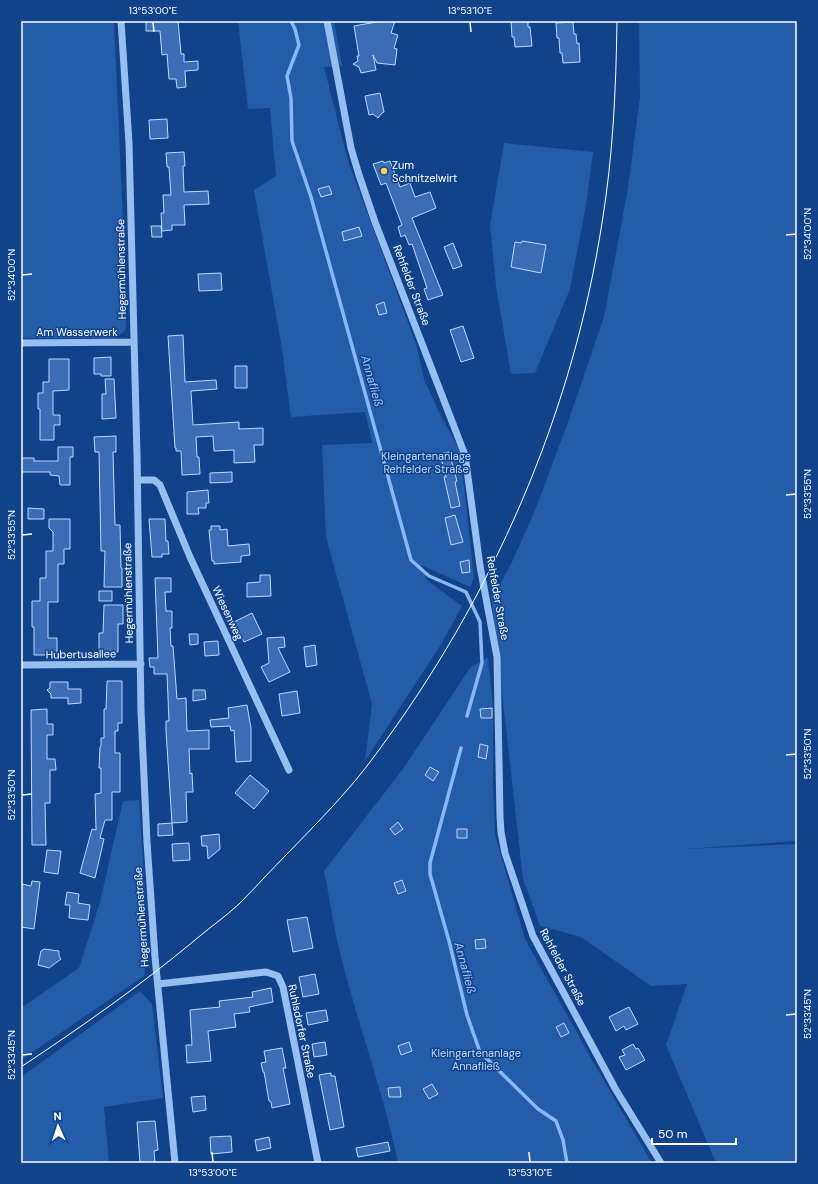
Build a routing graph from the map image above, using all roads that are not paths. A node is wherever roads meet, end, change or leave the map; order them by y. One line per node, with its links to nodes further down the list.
1 (121, 21): 3 (street, Hegermühlenstraße)
2 (327, 21): 12 (street, Rehfelder Straße)
3 (133, 342): 4 (street, Am Wasserwerk); 5 (street, Hegermühlenstraße)
4 (21, 343)
5 (138, 480): 6 (street, Hegermühlenstraße); 8 (street, Wiesenweg)
6 (141, 664): 7 (street, Hubertusallee); 9 (street, Hegermühlenstraße)
7 (21, 665)
8 (289, 770)
9 (158, 984): 10 (street, Hegermühlenstraße); 11 (street, Ruhlsdorfer Straße)
10 (175, 1163)
11 (318, 1163)
12 (661, 1163)

